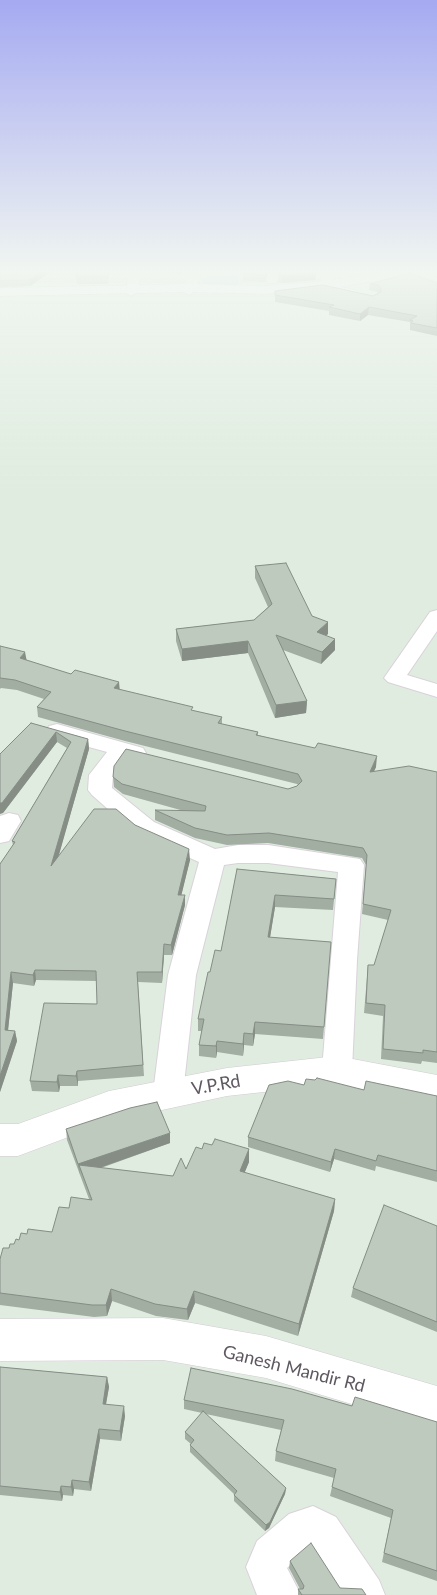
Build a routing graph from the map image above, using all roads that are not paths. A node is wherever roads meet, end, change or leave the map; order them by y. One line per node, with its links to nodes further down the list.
1 (437, 616): 2 (street)
2 (437, 691)
3 (40, 726): 4 (street)
4 (121, 749): 5 (street); 6 (street)
5 (158, 758)
6 (213, 858): 7 (street); 9 (street)
7 (337, 1070): 8 (street, V.P.Rd); 9 (street, V.P.Rd)
8 (437, 1090)
9 (168, 1094): 10 (street, V.P.Rd)
10 (0, 1140)
11 (0, 1340): 12 (street, Ganesh Mandir Rd)
12 (437, 1408)
13 (280, 1595): 14 (street)
14 (364, 1595)

